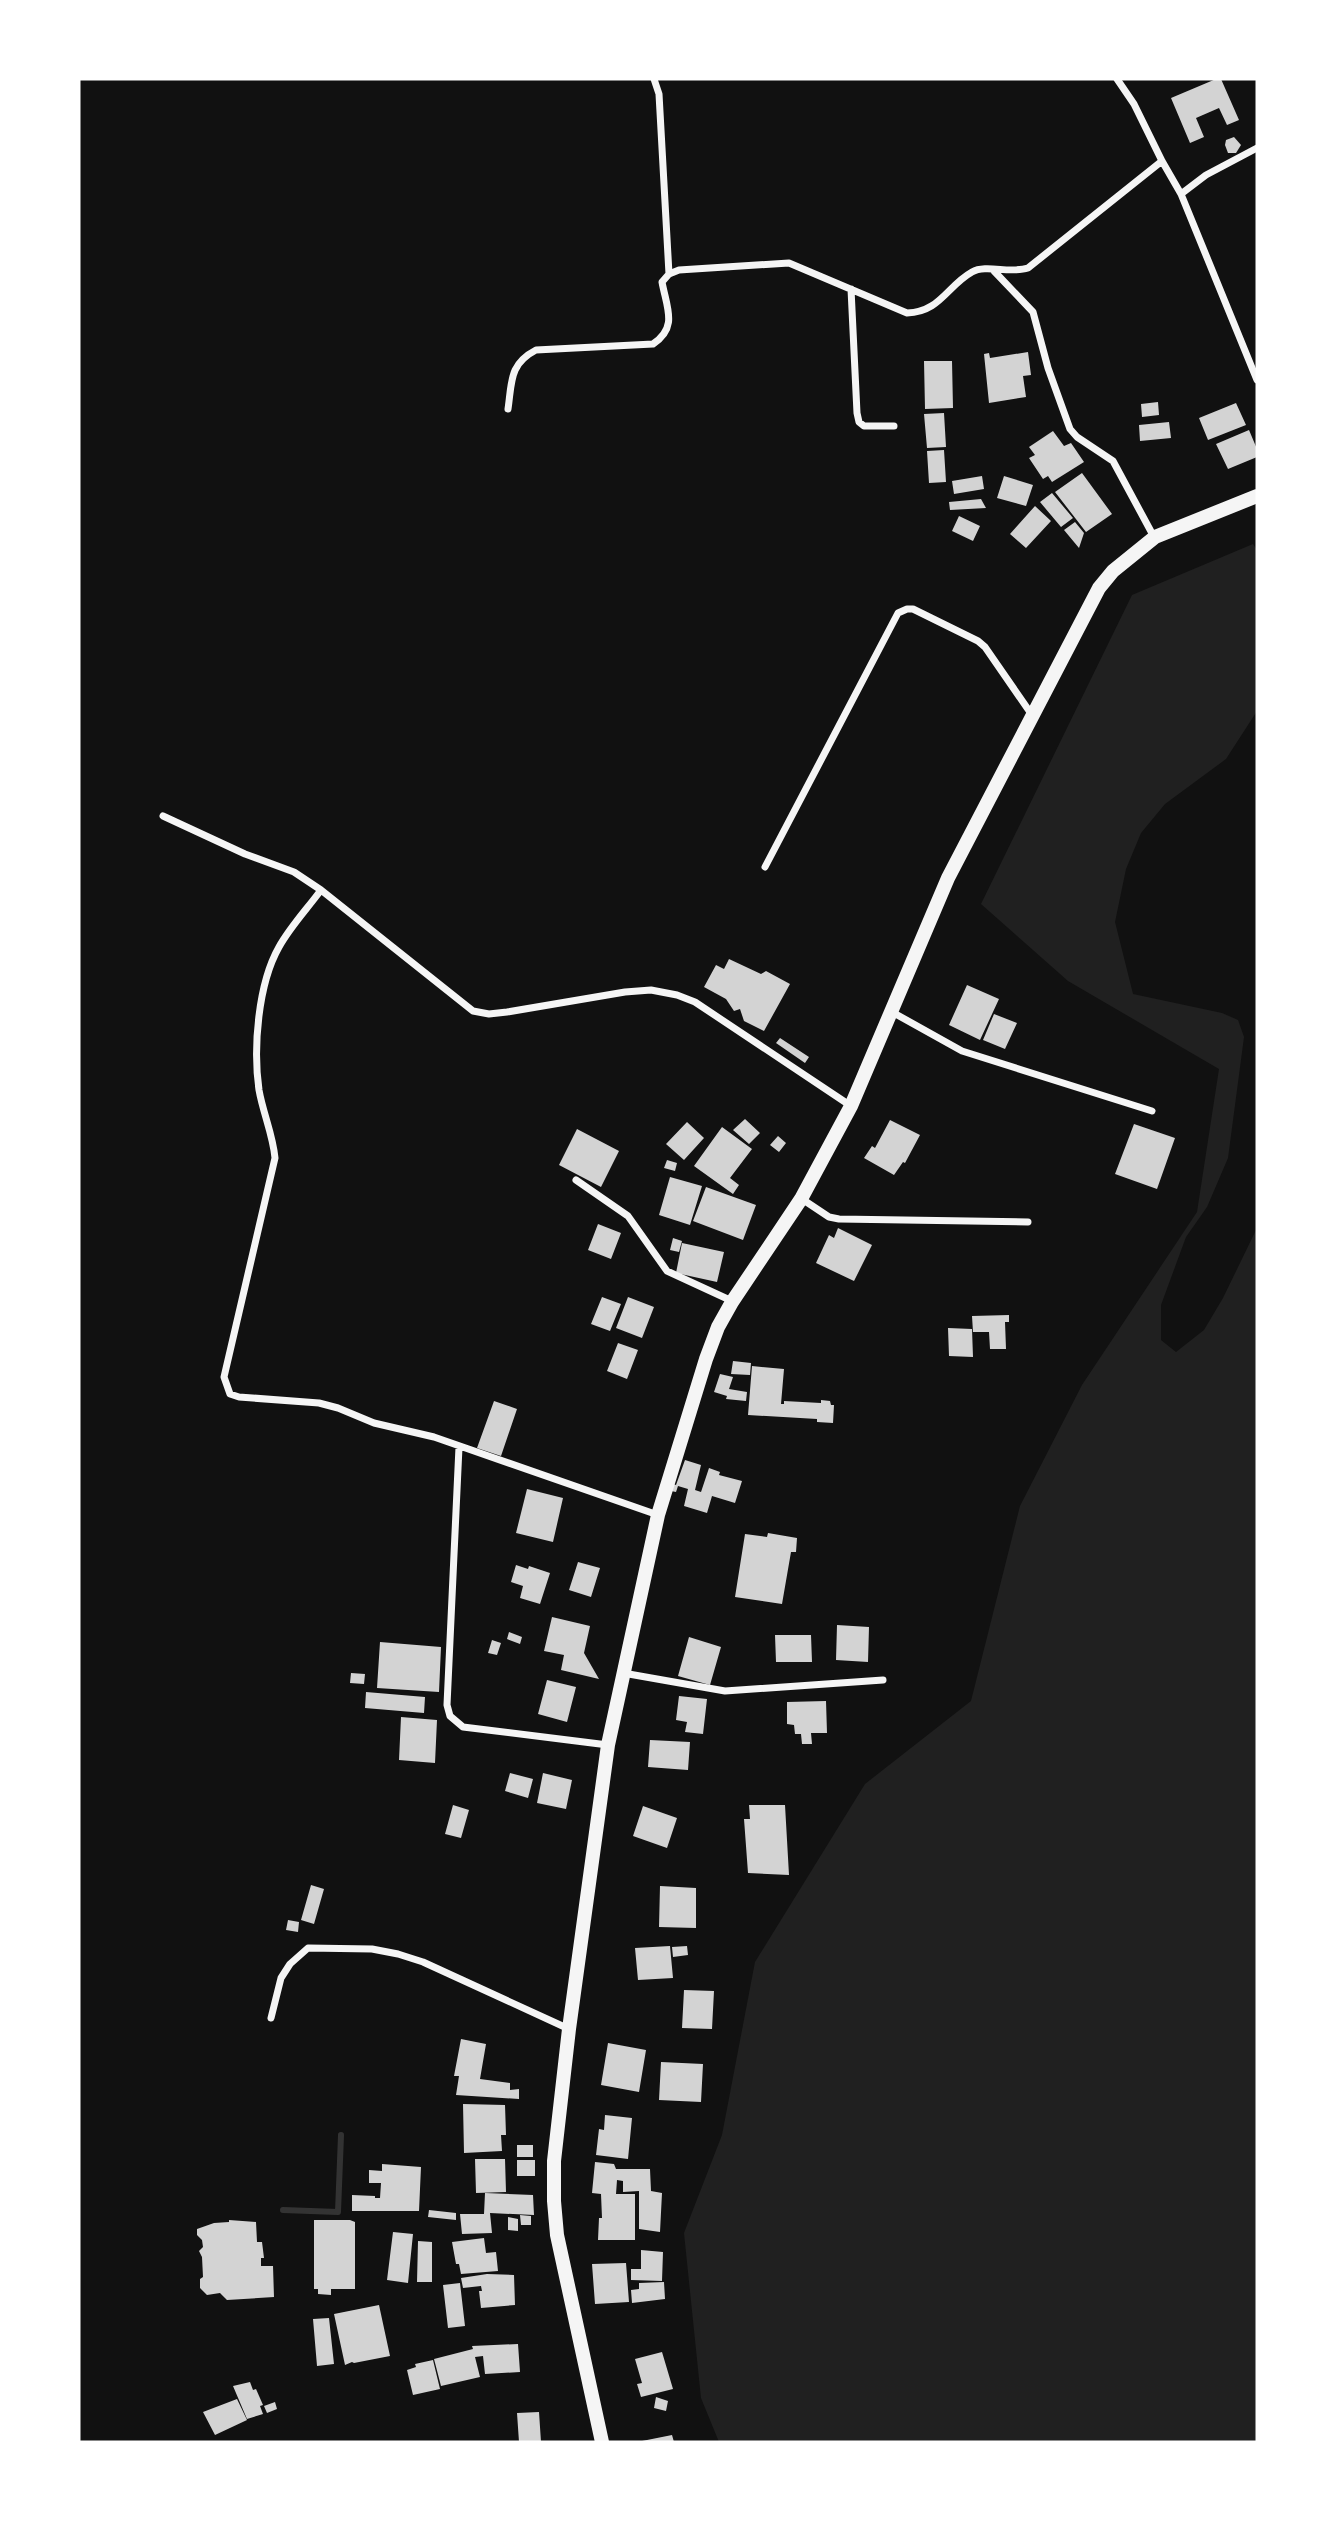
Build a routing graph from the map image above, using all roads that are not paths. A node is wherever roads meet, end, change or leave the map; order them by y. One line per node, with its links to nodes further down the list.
1 (654, 79): 7 (street)
2 (1117, 79): 4 (street)
3 (1257, 148): 5 (street)
4 (1162, 161): 5 (street); 6 (street)
5 (1181, 194): 9 (street)
6 (994, 271): 8 (street); 13 (street)
7 (669, 274): 8 (street); 10 (street)
8 (851, 289): 11 (street)
9 (1257, 380)
10 (508, 409)
11 (894, 426)
12 (1257, 496): 13 (main road)
13 (1155, 537): 14 (main road)
14 (1032, 715): 16 (street); 18 (main road)
15 (163, 816): 17 (street)
16 (765, 867)
17 (321, 890): 19 (street); 25 (street)
18 (891, 1012): 19 (main road); 20 (street)
19 (850, 1106): 22 (main road)
20 (1152, 1111)
21 (576, 1180): 24 (street)
22 (801, 1199): 23 (street); 24 (main road)
23 (1028, 1223)
24 (732, 1302): 26 (main road)
25 (459, 1447): 26 (street); 29 (street)
26 (658, 1515): 27 (main road)
27 (622, 1673): 28 (street); 29 (main road)
28 (883, 1680)
29 (608, 1745): 31 (main road)
30 (271, 2018): 31 (street)
31 (569, 2029): 32 (main road)
32 (602, 2442)

